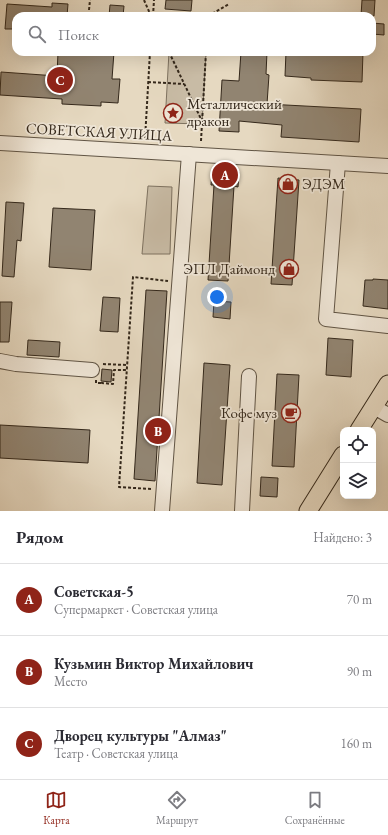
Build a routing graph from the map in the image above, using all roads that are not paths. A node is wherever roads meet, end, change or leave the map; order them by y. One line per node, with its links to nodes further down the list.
1 (0, 143): 2 (street, СОВЕТСКАЯ УЛИЦА)
2 (189, 154): 3 (street, СОВЕТСКАЯ УЛИЦА); 13 (street)
3 (338, 163): 4 (street, СОВЕТСКАЯ УЛИЦА); 5 (street)
4 (388, 166)
5 (388, 326)
6 (0, 361): 7 (street)
7 (92, 370)
8 (249, 376): 14 (street)
9 (388, 384): 10 (main road)
10 (381, 411): 11 (main road)
11 (362, 427)
12 (340, 460): 15 (main road)
13 (162, 511)
14 (242, 511)
15 (308, 511)

